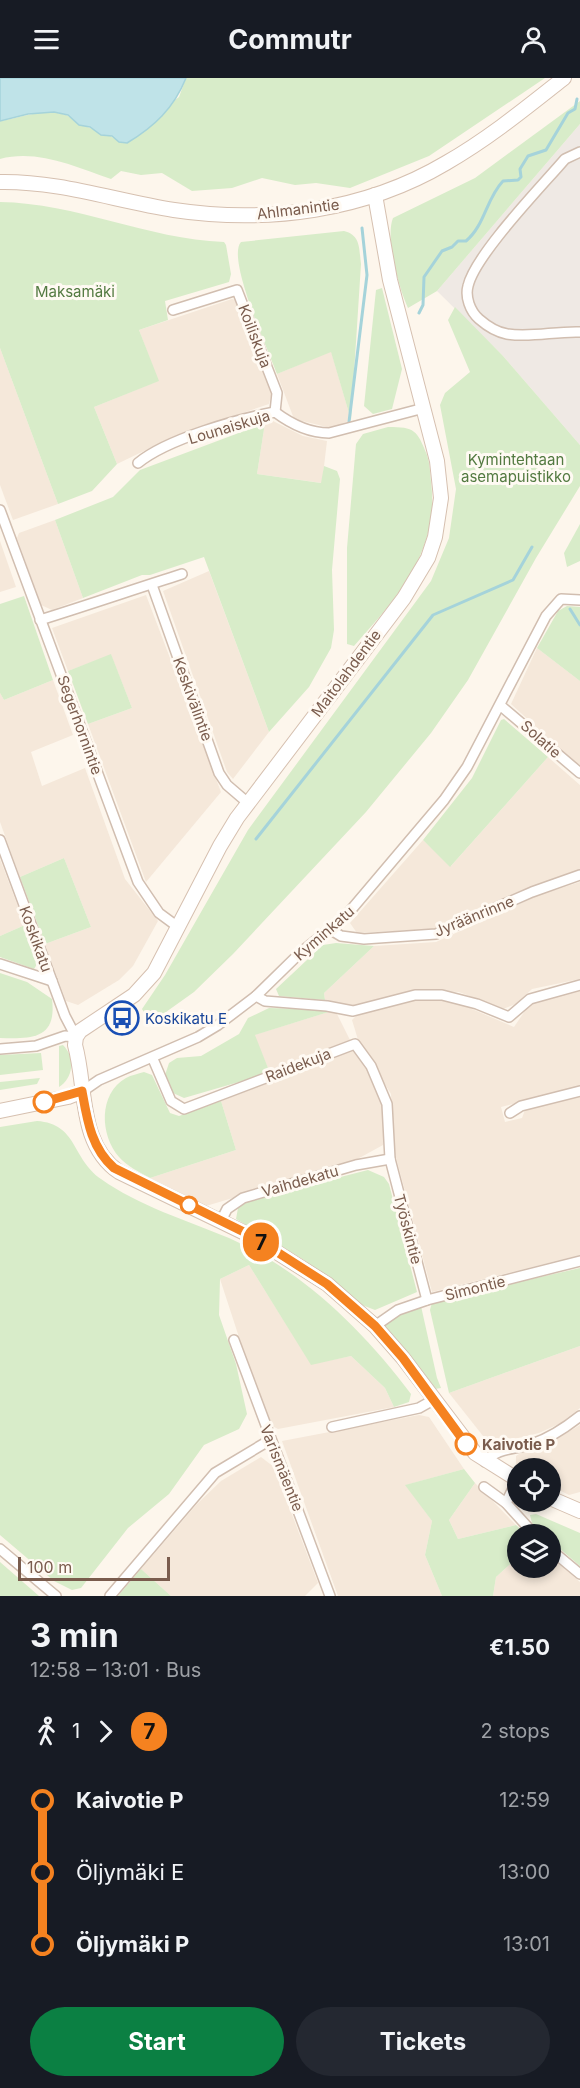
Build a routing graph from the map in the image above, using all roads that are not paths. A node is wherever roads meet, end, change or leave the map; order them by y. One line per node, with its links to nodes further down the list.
1 (564, 78): 4 (street, Ahlmanintie)
2 (580, 152): 6 (street)
3 (0, 182): 4 (street, Ahlmanintie)
4 (375, 195): 7 (street, Maitolahdentie)
5 (174, 309): 8 (street, Koiliskuja)
6 (580, 332)
7 (424, 408): 8 (street, Lounaiskuja); 17 (street, Maitolahdentie)
8 (275, 412): 9 (street, Lounaiskuja)
9 (138, 463)
10 (0, 510): 14 (street, Segerhornintie)
11 (182, 574): 12 (street)
12 (152, 585): 14 (street); 17 (street, Keskivälintie)
13 (580, 600): 15 (street, Kyminkatu)
14 (40, 620): 20 (street, Segerhornintie)
15 (501, 706): 16 (street, Solatie); 21 (street, Kyminkatu)
16 (580, 774)
17 (248, 803): 20 (street, Maitolahdentie)
18 (0, 840): 23 (street, Koskikatu)
19 (580, 875): 21 (street, Jyräänrinne)
20 (178, 927): 26 (street, Maitolahdentie)
21 (331, 930): 25 (street, Kyminkatu)
22 (0, 964): 23 (street)
23 (52, 981): 26 (street, Koskikatu)
24 (580, 985): 25 (street)
25 (256, 996): 28 (street, Kyminkatu)
26 (76, 1036): 27 (street); 29 (street)
27 (0, 1049)
28 (153, 1059): 29 (street, Kyminkatu); 33 (street, Raidekuja)
29 (82, 1091): 31 (street, Kyminkatu); 34 (street)
30 (580, 1091): 32 (street)
31 (0, 1111)
32 (510, 1113)
33 (390, 1159): 34 (street, Vaihdekatu); 36 (street, Työskintie)
34 (221, 1221): 37 (street)
35 (580, 1261): 36 (street, Simontie)
36 (427, 1300): 37 (street, Simontie)
37 (375, 1326): 39 (street)
38 (234, 1340): 42 (street, Varismäentie)
39 (435, 1399): 41 (street); 43 (street)
40 (580, 1416): 43 (street)
41 (332, 1427)
42 (270, 1440): 54 (street); 55 (street, Varismäentie)
43 (485, 1462): 44 (street)
44 (507, 1474)
45 (484, 1487): 47 (street)
46 (561, 1502): 48 (street)
47 (506, 1503): 49 (street)
48 (580, 1510)
49 (525, 1524)
50 (0, 1549): 53 (street)
51 (561, 1558): 52 (street)
52 (580, 1574)
53 (56, 1596)
54 (110, 1596)
55 (330, 1596)

